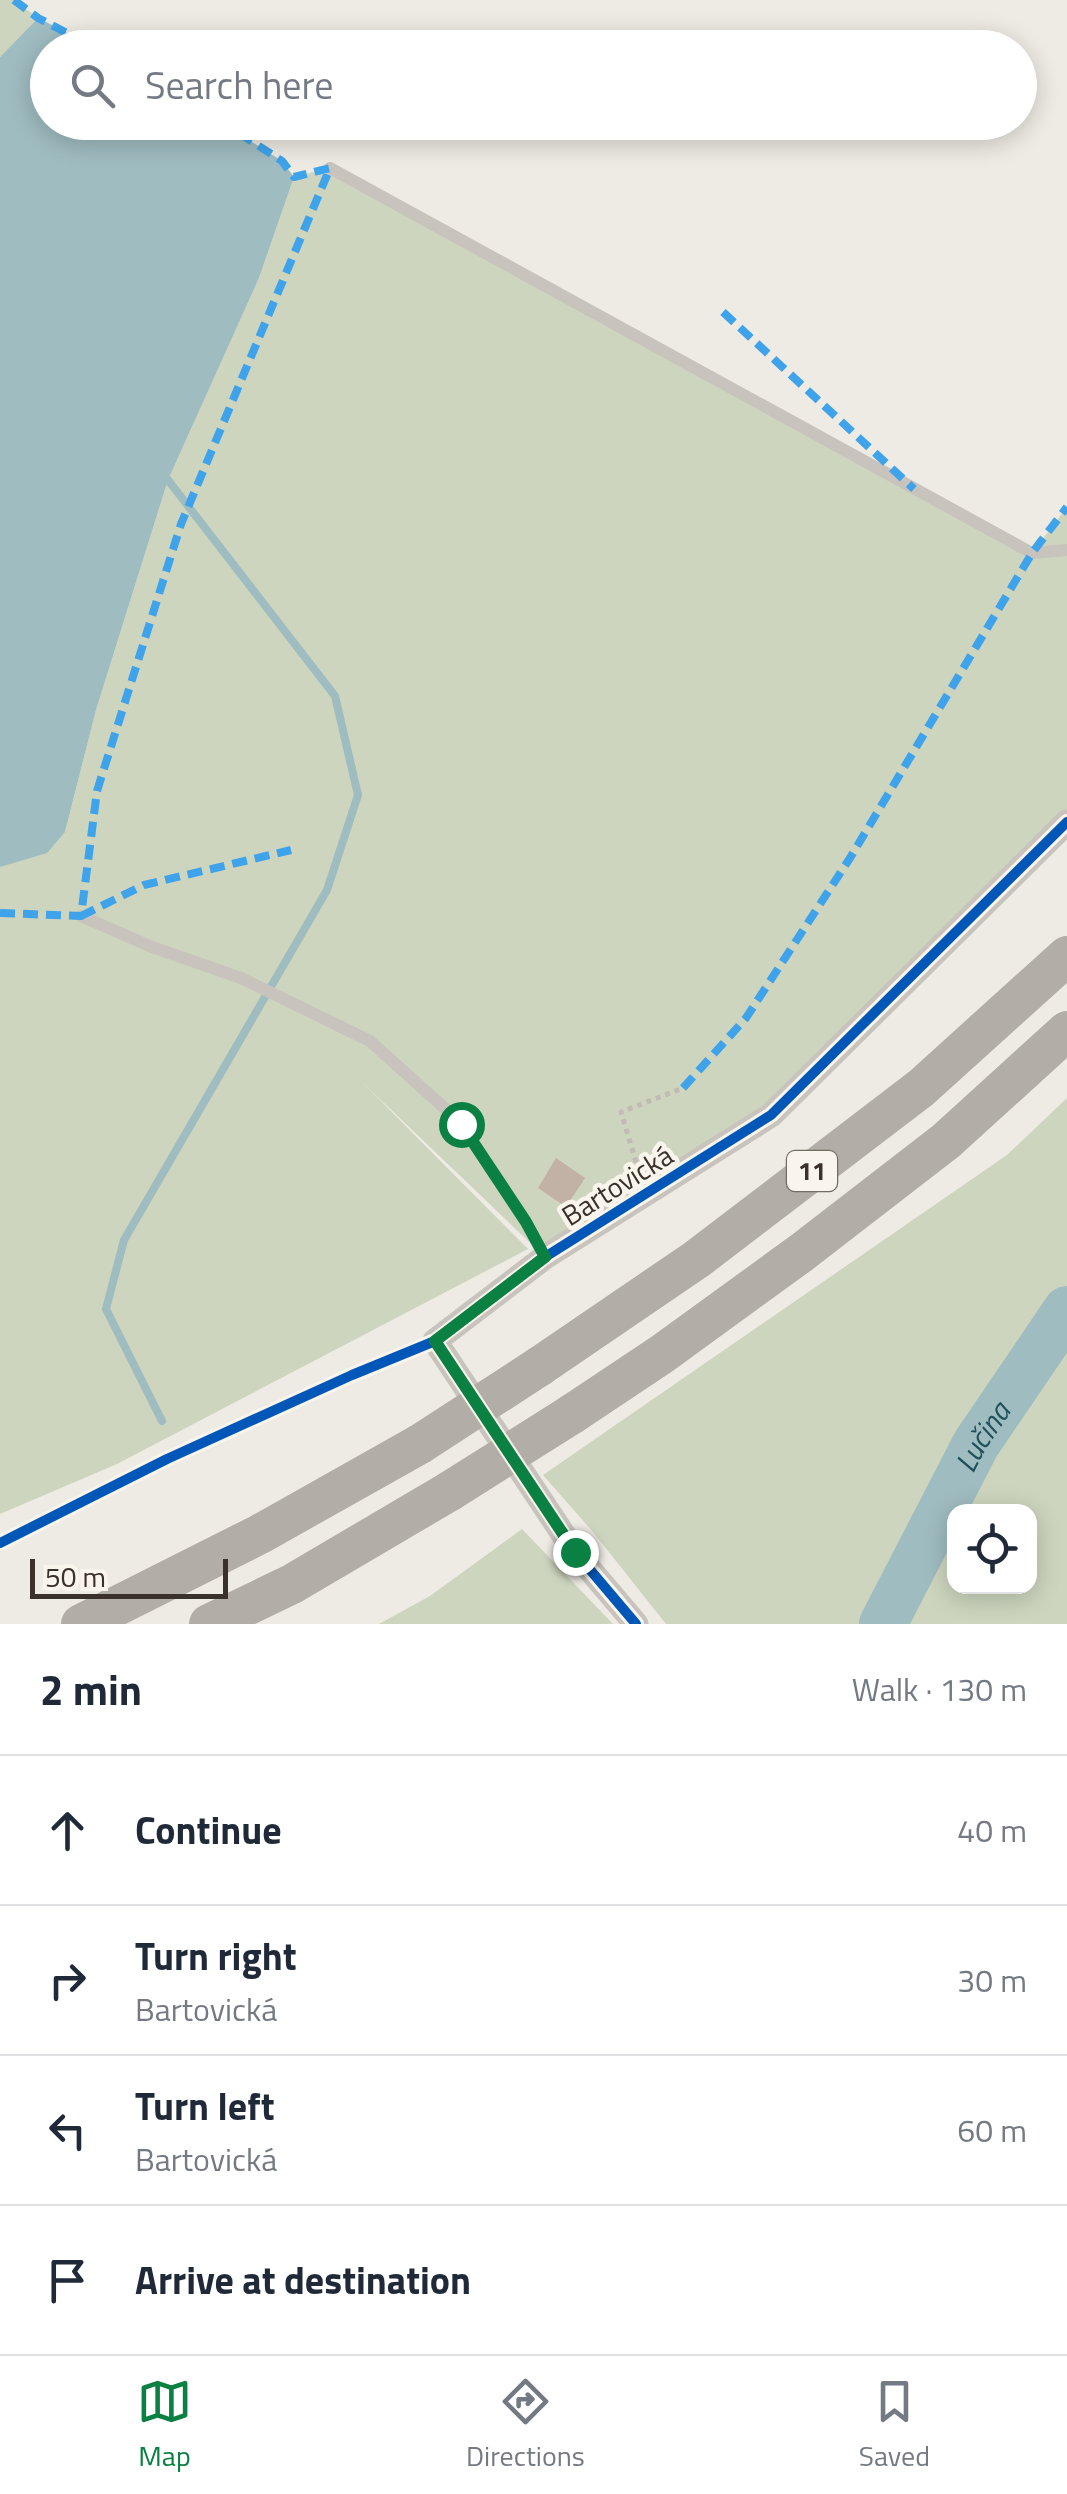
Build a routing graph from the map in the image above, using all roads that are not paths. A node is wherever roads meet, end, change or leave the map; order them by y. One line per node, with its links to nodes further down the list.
1 (330, 168): 2 (lane)
2 (1067, 550)
3 (1067, 822): 7 (street, Bartovická)
4 (81, 916): 7 (lane)
5 (1067, 956): 8 (highway, 11, bridge)
6 (1067, 1031): 9 (highway, 11, bridge)
7 (545, 1257): 10 (street, Bartovická)
8 (82, 1624)
9 (209, 1624)
10 (636, 1624)

